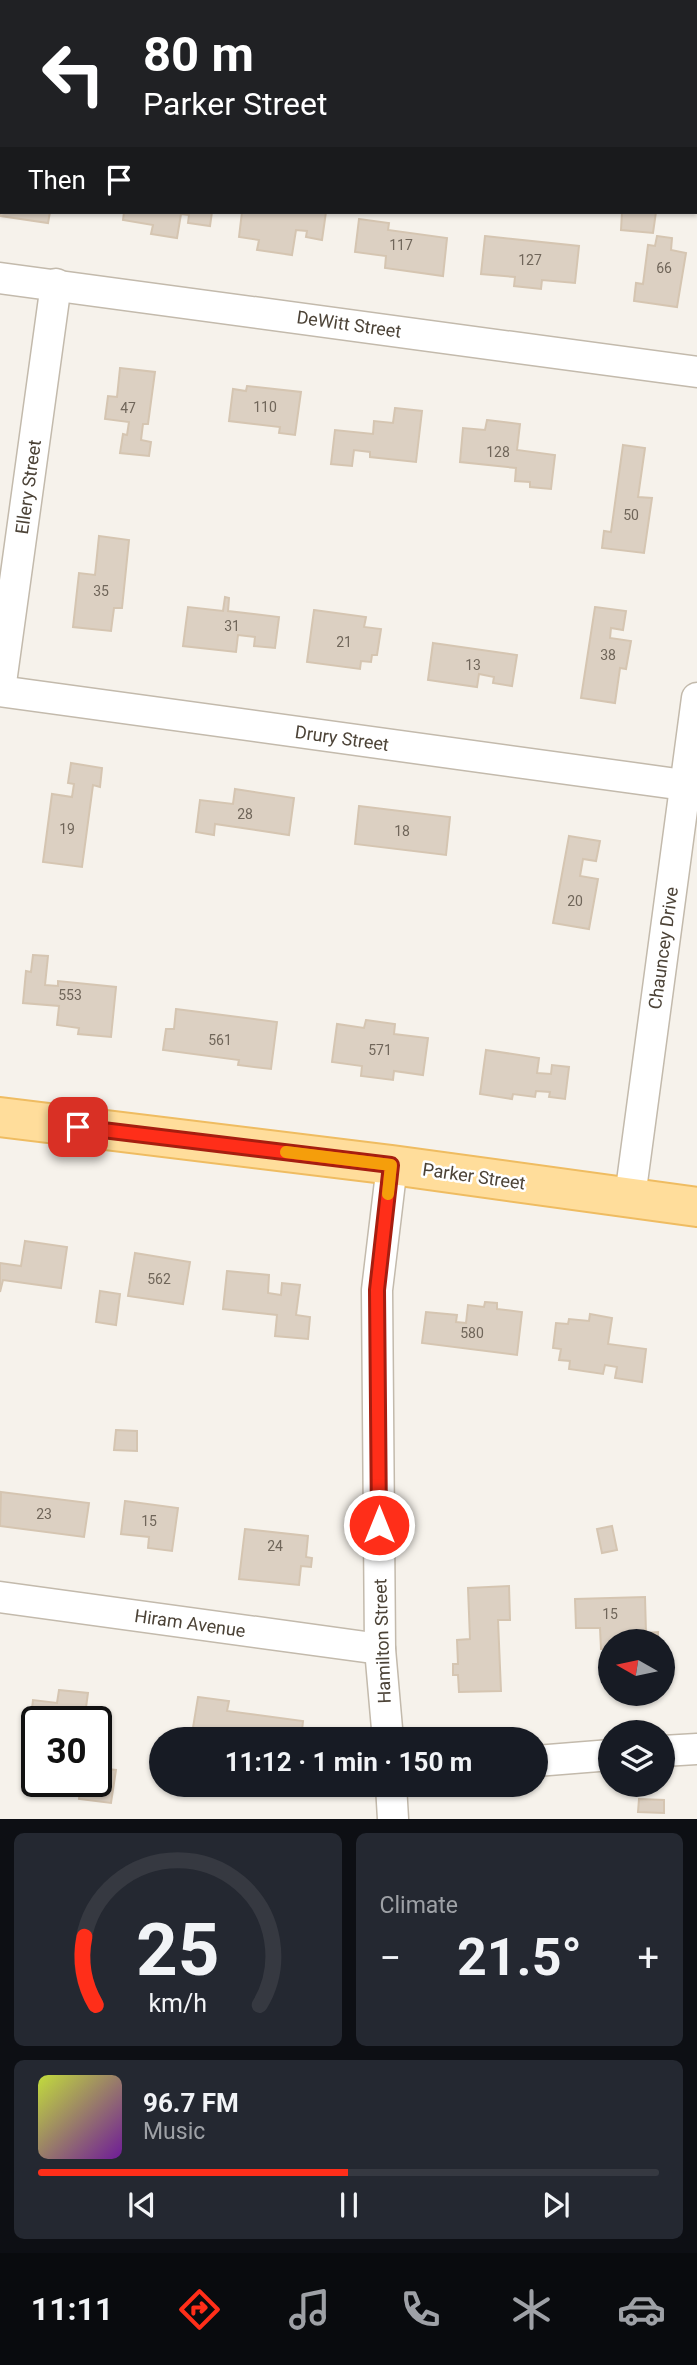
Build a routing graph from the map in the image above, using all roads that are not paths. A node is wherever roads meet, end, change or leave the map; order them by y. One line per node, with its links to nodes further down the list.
1 (0, 278): 2 (street, DeWitt Street)
2 (56, 285): 3 (street, DeWitt Street); 4 (street, Ellery Street)
3 (697, 372)
4 (0, 691): 6 (street, Drury Street)
5 (697, 698): 6 (street, Chauncey Drive)
6 (684, 785): 9 (street, Chauncey Drive)
7 (0, 1117): 8 (main road, Parker Street)
8 (391, 1165): 9 (main road, Parker Street); 12 (street, Hamilton Street)
9 (630, 1197): 10 (main road, Parker Street)
10 (697, 1207)
11 (0, 1597): 12 (street, Hiram Avenue)
12 (380, 1649): 13 (street, Hamilton Street)
13 (386, 1727)
14 (697, 1749): 15 (street)
15 (675, 1750)
16 (598, 1756): 17 (street)
17 (548, 1760)
18 (392, 1797): 19 (street)
19 (393, 1819)

